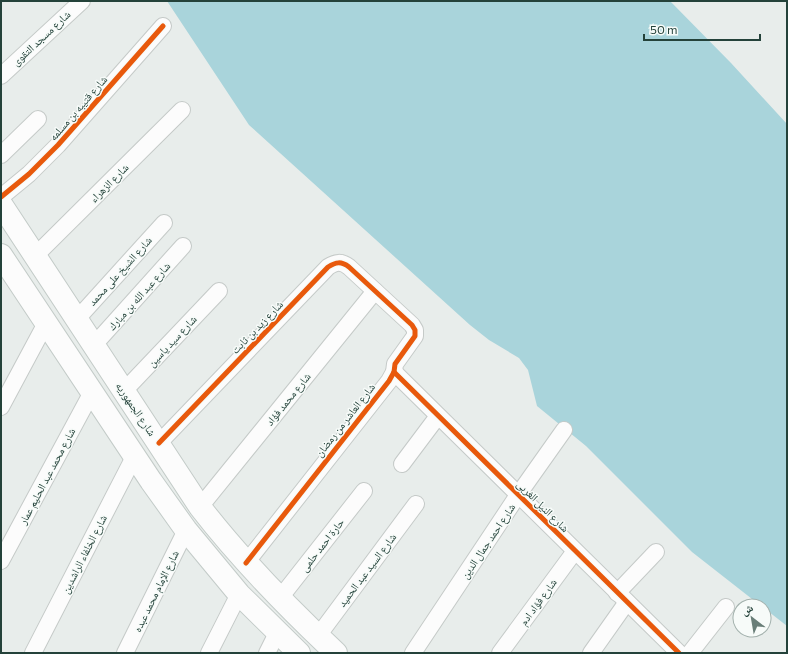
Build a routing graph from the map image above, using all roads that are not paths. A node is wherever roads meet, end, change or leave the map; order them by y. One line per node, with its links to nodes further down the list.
1 (82, 1): 3 (street, شارع مسجد التقوى)
2 (163, 26): 7 (street, شارع قتيبه بن مسلمه)
3 (1, 76)
4 (182, 110): 11 (street, شارع الزهراء)
5 (38, 119): 6 (street)
6 (1, 155)
7 (1, 197)
8 (1, 204): 11 (street, شارع الجمهوريه)
9 (164, 223): 16 (street, شارع الشيخ على محمد)
10 (183, 246): 18 (street, شارع عبد الله بن مبارك)
11 (35, 256): 15 (street, شارع الجمهوريه)
12 (4, 266): 17 (street)
13 (219, 290): 20 (street, شارع سيد ياسين)
14 (375, 291): 19 (street, شارع العاشر من رمضان); 25 (street, شارع زيد بن ثابت); 31 (street, شارع محمد فؤاد)
15 (62, 296): 16 (street, شارع الجمهوريه); 17 (street)
16 (77, 319): 17 (street); 18 (street, شارع الجمهوريه)
17 (47, 324): 21 (street); 22 (street)
18 (94, 345): 20 (street, شارع الجمهوريه)
19 (394, 372): 23 (street, شارع النيل الغربى); 36 (street, شارع العاشر من رمضان)
20 (124, 391): 25 (street, شارع الجمهوريه)
21 (92, 392): 26 (street); 35 (street, شارع محمد عبد الحليم عمار)
22 (1, 407)
23 (438, 416): 27 (street); 29 (street, شارع النيل الغربى)
24 (564, 430): 29 (street, شارع احمد جمال الدين)
25 (159, 443): 31 (street, شارع الجمهوريه)
26 (135, 456): 32 (street); 43 (street, شارع الخلفاء الراشدين)
27 (402, 464)
28 (364, 491): 39 (street, حارة احمد حلمى)
29 (518, 495): 33 (street, شارع النيل الغربى); 49 (street, شارع احمد جمال الدين)
30 (416, 504): 42 (street, شارع السيد عبد الحميد)
31 (200, 507): 36 (street, شارع الجمهوريه)
32 (186, 530): 37 (street); 44 (street, شارع الإمام محمد عبده)
33 (575, 551): 38 (street, شارع النيل الغربى); 50 (street, شارع فؤاد ادم)
34 (656, 552): 38 (street)
35 (1, 561)
36 (246, 563): 39 (street, شارع الجمهوريه)
37 (239, 594): 41 (street); 45 (street)
38 (622, 597): 51 (street); 52 (street, شارع النيل الغربى)
39 (280, 598): 42 (street, شارع الجمهوريه)
40 (726, 607): 53 (street)
41 (277, 633): 46 (street); 47 (street)
42 (318, 636): 48 (street, شارع الجمهوريه)
43 (33, 653)
44 (125, 653)
45 (209, 653)
46 (267, 653)
47 (299, 653)
48 (336, 653)
49 (413, 653)
50 (500, 653)
51 (591, 653)
52 (679, 653)
53 (690, 653)

